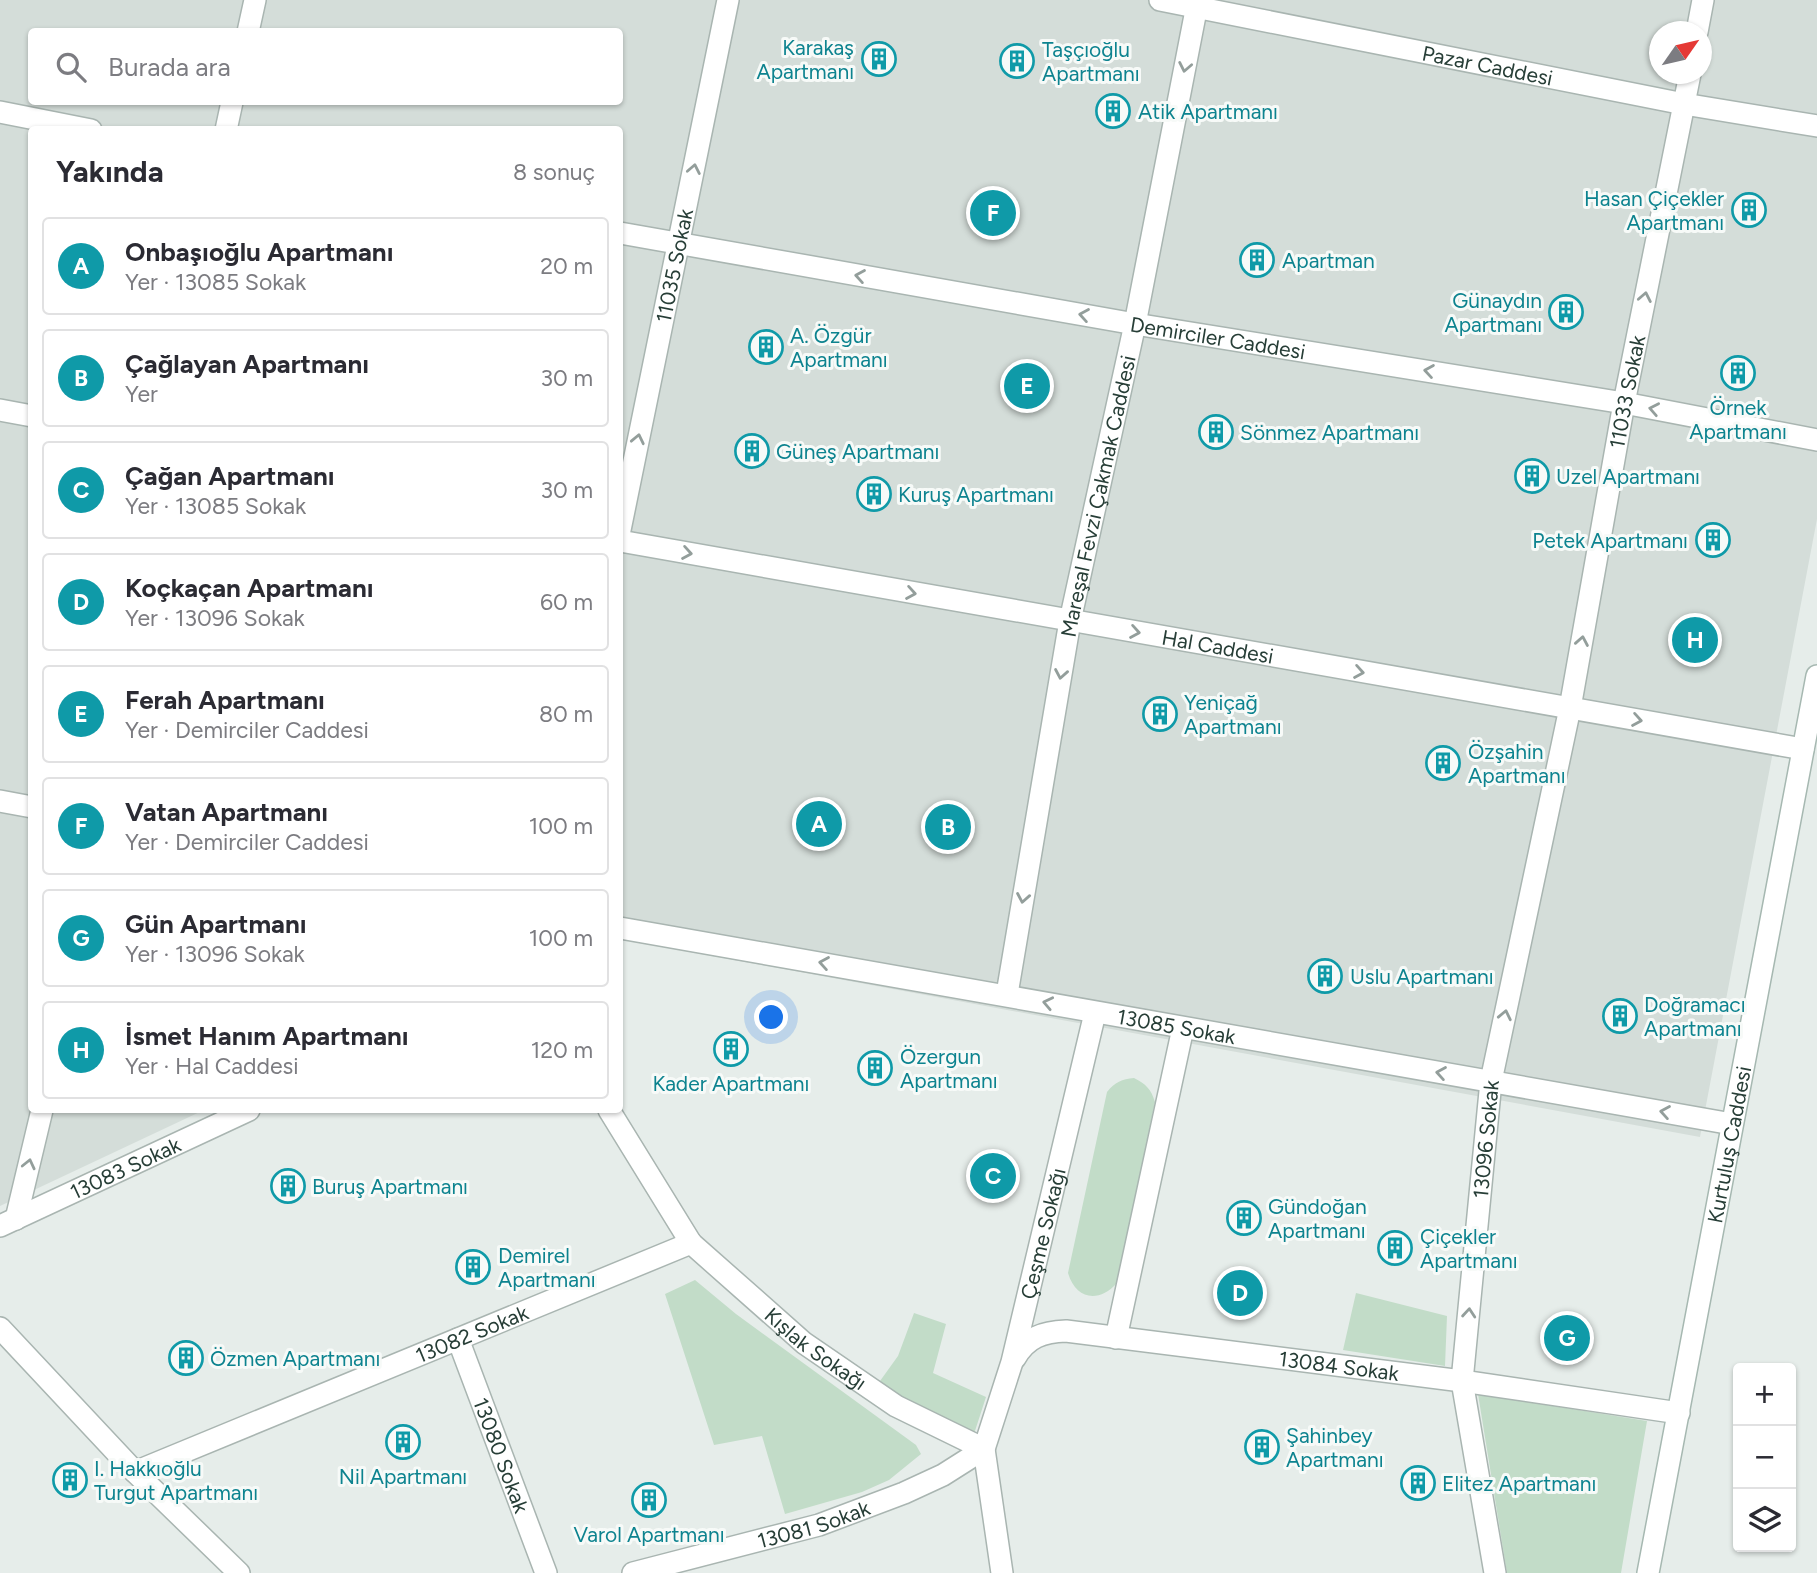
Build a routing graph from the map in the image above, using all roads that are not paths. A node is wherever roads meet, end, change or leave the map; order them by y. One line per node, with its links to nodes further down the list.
1 (255, 0): 7 (street)
2 (728, 0): 16 (street, 11035 Sokak, one-way to 2)
3 (1160, 0): 5 (street, Pazar Caddesi)
4 (1703, 0): 6 (street)
5 (1197, 4): 9 (street, Pazar Caddesi); 17 (street, Mareşal Fevzi Çakmak Caddesi, one-way to 17)
6 (1699, 21)
7 (249, 28)
8 (1688, 84): 9 (street, 11033 Sokak)
9 (1684, 104): 14 (street, Pazar Caddesi); 18 (street, 11033 Sokak, one-way to 9)
10 (231, 105): 13 (street)
11 (0, 112): 12 (street)
12 (71, 126)
13 (227, 126)
14 (1817, 127)
15 (623, 234): 16 (street, Demirciler Caddesi)
16 (679, 245): 17 (street, Demirciler Caddesi, one-way to 16); 22 (street, 11035 Sokak, one-way to 16)
17 (1135, 324): 18 (street, Demirciler Caddesi, one-way to 17); 24 (street, Mareşal Fevzi Çakmak Caddesi)
18 (1624, 402): 21 (street, Demirciler Caddesi, one-way to 18); 26 (street, 11033 Sokak, one-way to 18)
19 (0, 410): 20 (street)
20 (28, 415)
21 (1817, 440)
22 (623, 516)
23 (623, 542): 24 (street, Hal Caddesi, one-way to 24)
24 (1070, 621): 26 (street, Hal Caddesi, one-way to 26); 31 (street, Mareşal Fevzi Çakmak Caddesi, one-way to 31)
25 (1817, 676): 27 (street, Kurtuluş Caddesi)
26 (1570, 708): 27 (street, Hal Caddesi, one-way to 27); 34 (street, 13096 Sokak, one-way to 26)
27 (1810, 751): 38 (street, Kurtuluş Caddesi)
28 (0, 801): 29 (street)
29 (28, 806)
30 (623, 929): 31 (street, 13085 Sokak, one-way to 30)
31 (1007, 994): 32 (street, 13085 Sokak, one-way to 31)
32 (1095, 1013): 33 (street, 13085 Sokak); 44 (street, Çeşme Sokağı)
33 (1184, 1028): 34 (street, 13085 Sokak, one-way to 33); 42 (street)
34 (1491, 1081): 38 (street, 13085 Sokak, one-way to 34); 45 (street, 13096 Sokak, one-way to 34)
35 (41, 1113): 39 (street, one-way to 35)
36 (243, 1113): 39 (street, 13083 Sokak)
37 (611, 1113): 40 (street, Kışlak Sokağı)
38 (1732, 1124): 46 (street, Kurtuluş Caddesi)
39 (8, 1223)
40 (691, 1242): 43 (street, 13082 Sokak); 47 (street, Kışlak Sokağı)
41 (0, 1328): 48 (street)
42 (1116, 1338): 44 (street, 13084 Sokak); 45 (street, 13084 Sokak)
43 (458, 1339): 48 (street, 13082 Sokak); 50 (street, 13080 Sokak)
44 (1012, 1362): 47 (street, Çeşme Sokağı)
45 (1462, 1381): 46 (street, 13084 Sokak); 53 (street, 13096 Sokak)
46 (1679, 1413): 54 (street, Kurtuluş Caddesi)
47 (984, 1449): 51 (street, 13081 Sokak); 52 (street)
48 (135, 1472): 49 (street)
49 (239, 1573)
50 (546, 1573)
51 (633, 1573)
52 (1002, 1573)
53 (1495, 1573)
54 (1648, 1573)

